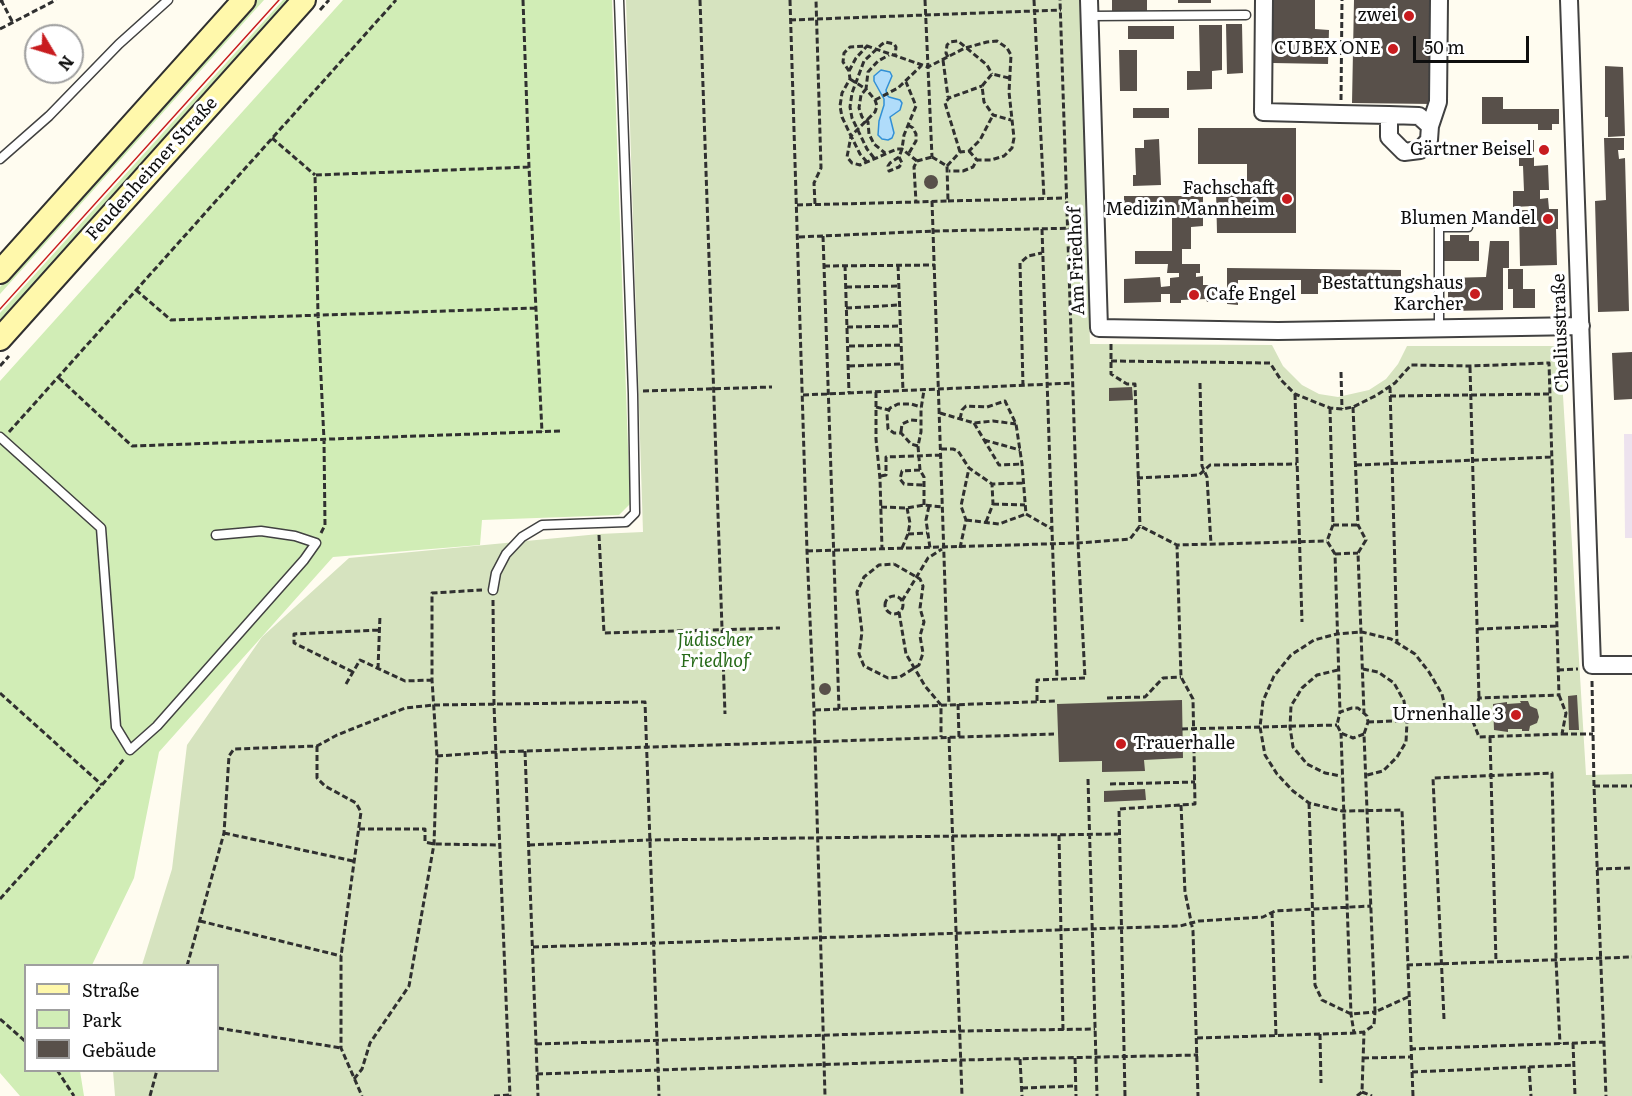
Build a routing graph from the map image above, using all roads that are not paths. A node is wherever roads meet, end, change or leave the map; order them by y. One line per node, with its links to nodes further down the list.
1 (168, 0): 12 (lane)
2 (244, 0): 14 (main road)
3 (303, 0): 17 (main road, Feudenheimer Straße)
4 (619, 0): 20 (lane)
5 (1264, 0): 10 (street)
6 (1439, 0): 11 (street)
7 (1569, 0): 15 (street, Cheliusstraße)
8 (1089, 8): 9 (lane); 16 (street, Am Friedhof)
9 (1246, 15)
10 (1389, 115): 11 (street); 11 (street)
11 (1430, 126)
12 (0, 159)
13 (1468, 227): 16 (lane)
14 (0, 272)
15 (1581, 326): 16 (street, Am Friedhof); 21 (street, Cheliusstraße)
16 (1439, 328)
17 (0, 339)
18 (1, 438): 19 (lane)
19 (216, 535)
20 (493, 590)
21 (1632, 665)

